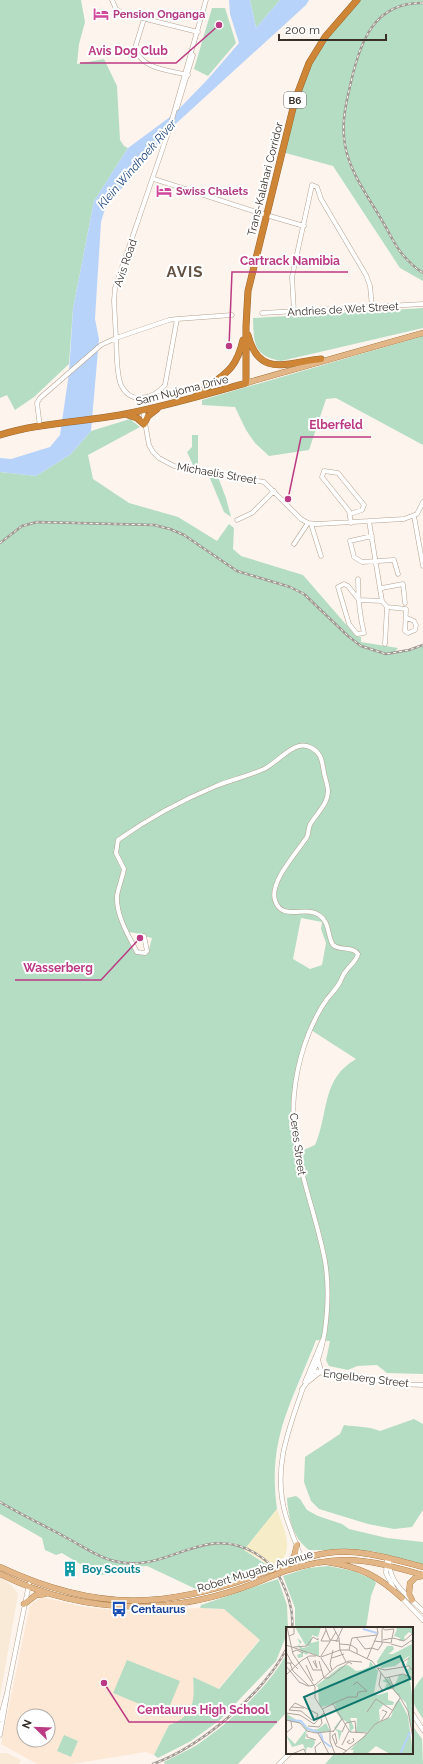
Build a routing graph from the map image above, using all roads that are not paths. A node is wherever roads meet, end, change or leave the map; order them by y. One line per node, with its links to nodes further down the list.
1 (112, 0): 4 (street)
2 (206, 0): 5 (street, Avis Road)
3 (357, 0): 10 (highway, Trans-Kalahari Corridor / B6)
4 (144, 19): 5 (street); 6 (street)
5 (198, 32): 6 (street, Avis Road)
6 (186, 75): 7 (street, Avis Road)
7 (154, 179): 10 (street); 20 (street, Avis Road)
8 (311, 198): 9 (street); 9 (street); 11 (street)
9 (321, 199): 13 (street)
10 (266, 215): 11 (street); 18 (highway, Trans-Kalahari Corridor / B6)
11 (304, 226): 14 (street)
12 (423, 304): 13 (street, Andries de Wet Street)
13 (372, 306): 14 (street, Andries de Wet Street)
14 (294, 312): 15 (street, Andries de Wet Street)
15 (262, 313)
16 (232, 316): 17 (street)
17 (177, 320): 20 (street); 20 (street, Avis Road)
18 (246, 326): 22 (highway); 23 (highway, Trans-Kalahari Corridor / B6); 24 (highway, B6)
19 (423, 332): 21 (main road, Sam Nujoma Drive)
20 (116, 338): 30 (street)
21 (366, 348): 22 (main road, Sam Nujoma Drive); 23 (main road, Sam Nujoma Drive)
22 (321, 359): 23 (main road, Sam Nujoma Drive)
23 (246, 382): 24 (highway, B6); 25 (highway, Sam Nujoma Drive / B6)
24 (196, 396): 25 (highway, B6)
25 (186, 400): 26 (highway, Sam Nujoma Drive / B6)
26 (162, 406): 27 (highway, Sam Nujoma Drive / B6); 29 (highway)
27 (143, 411): 28 (highway, Sam Nujoma Drive / B6); 29 (street, Michaelis Street)
28 (119, 415): 29 (highway); 30 (highway, Sam Nujoma Drive / B6)
29 (144, 424): 32 (street, Michaelis Street)
30 (40, 427): 31 (highway, Sam Nujoma Drive / B6)
31 (0, 435)
32 (274, 491): 36 (street); 38 (street, Michaelis Street)
33 (423, 502): 35 (street)
34 (350, 514): 34 (street); 39 (street)
35 (414, 516): 37 (street); 44 (street)
36 (237, 520)
37 (369, 521): 39 (street); 40 (street)
38 (310, 523): 39 (street); 41 (street); 42 (street)
39 (351, 523)
40 (372, 536): 43 (street); 43 (street)
41 (294, 544)
42 (321, 556)
43 (377, 562): 45 (street); 47 (street)
44 (423, 566)
45 (398, 574)
46 (358, 578): 48 (street)
47 (382, 588): 49 (street); 50 (street)
48 (359, 600): 48 (street); 49 (street)
49 (382, 600): 51 (street)
50 (405, 603)
51 (387, 607): 52 (street); 53 (street)
52 (406, 618)
53 (385, 644)
54 (144, 936): 55 (street, Ceres Street)
55 (323, 1339): 56 (street, Ceres Street); 57 (street, Ceres Street)
56 (318, 1360): 57 (street, Ceres Street); 58 (street)
57 (311, 1370): 58 (street, Engelberg Street); 59 (street, Ceres Street); 61 (street, Ceres Street)
58 (321, 1373): 59 (street); 60 (street, Engelberg Street)
59 (308, 1382): 61 (street, Ceres Street)
60 (423, 1385)
61 (302, 1389): 62 (street, Ceres Street)
62 (297, 1545): 64 (street, Ceres Street); 68 (main road)
63 (319, 1561): 64 (main road, Robert Mugabe Avenue); 65 (main road, Robert Mugabe Avenue); 75 (main road)
64 (303, 1562): 65 (main road, Robert Mugabe Avenue); 68 (main road, Robert Mugabe Avenue)
65 (388, 1562): 67 (main road, Robert Mugabe Avenue); 71 (main road, Robert Mugabe Avenue); 75 (street); 76 (street)
66 (0, 1567): 72 (main road, Robert Mugabe Avenue)
67 (423, 1567)
68 (282, 1568): 69 (main road, Robert Mugabe Avenue, bridge)
69 (270, 1573): 72 (main road, Robert Mugabe Avenue); 74 (main road, Robert Mugabe Avenue)
70 (0, 1574): 73 (main road, Robert Mugabe Avenue)
71 (423, 1575): 76 (main road)
72 (31, 1580): 73 (street)
73 (29, 1587): 74 (main road, Robert Mugabe Avenue); 77 (street)
74 (48, 1593): 77 (main road)
75 (402, 1598): 79 (street)
76 (412, 1600): 78 (street)
77 (24, 1604): 80 (street)
78 (423, 1611)
79 (423, 1620)
80 (7, 1693): 82 (street); 84 (street)
81 (413, 1715): 83 (street)
82 (0, 1719)
83 (423, 1730)
84 (0, 1735)
85 (289, 1754): 86 (street)
86 (279, 1764)

